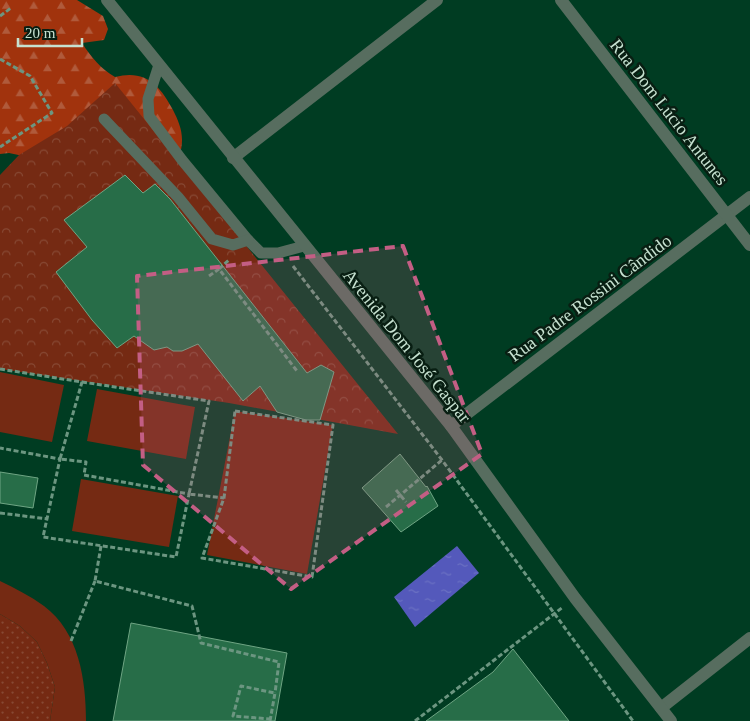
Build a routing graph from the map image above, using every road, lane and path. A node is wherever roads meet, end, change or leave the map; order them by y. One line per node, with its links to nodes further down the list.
1 (107, 0): 7 (street, Avenida Dom José Gaspar)
2 (437, 0): 10 (street)
3 (561, 0): 12 (street, Rua Dom Lúcio Antunes)
4 (11, 8): 5 (path)
5 (0, 16)
6 (0, 59): 9 (path)
7 (158, 65): 10 (street, Avenida Dom José Gaspar); 13 (lane)
8 (104, 119): 13 (lane)
9 (0, 147)
10 (233, 158): 15 (street, Avenida Dom José Gaspar)
11 (750, 198): 12 (street, Rua Padre Rossini Cândido)
12 (727, 216): 14 (street, Rua Dom Lúcio Antunes); 21 (street, Rua Padre Rossini Cândido)
13 (248, 240): 16 (lane)
14 (750, 245)
15 (304, 246): 16 (lane); 21 (street, Avenida Dom José Gaspar)
16 (278, 253): 24 (path)
17 (209, 276): 19 (path)
18 (0, 369): 20 (path)
19 (297, 371)
20 (82, 382): 23 (path); 26 (path)
21 (451, 426): 35 (street, Avenida Dom José Gaspar)
22 (0, 448): 23 (path)
23 (60, 459): 26 (path); 32 (path)
24 (442, 460): 27 (path); 36 (path)
25 (396, 490): 27 (path)
26 (189, 494): 28 (path); 33 (path)
27 (400, 495): 29 (path); 30 (path)
28 (224, 498): 28 (path)
29 (406, 502)
30 (386, 507)
31 (0, 513): 32 (path)
32 (48, 519): 33 (path)
33 (101, 546): 34 (path)
34 (95, 581): 38 (path); 39 (path)
35 (575, 598): 36 (path); 40 (street, Avenida Dom José Gaspar)
36 (554, 614): 42 (path); 43 (path)
37 (750, 638): 40 (street)
38 (71, 641)
39 (275, 693): 41 (path); 41 (path)
40 (661, 708): 44 (street, Avenida Dom José Gaspar)
41 (270, 720)
42 (415, 721)
43 (633, 721)
44 (671, 721)

